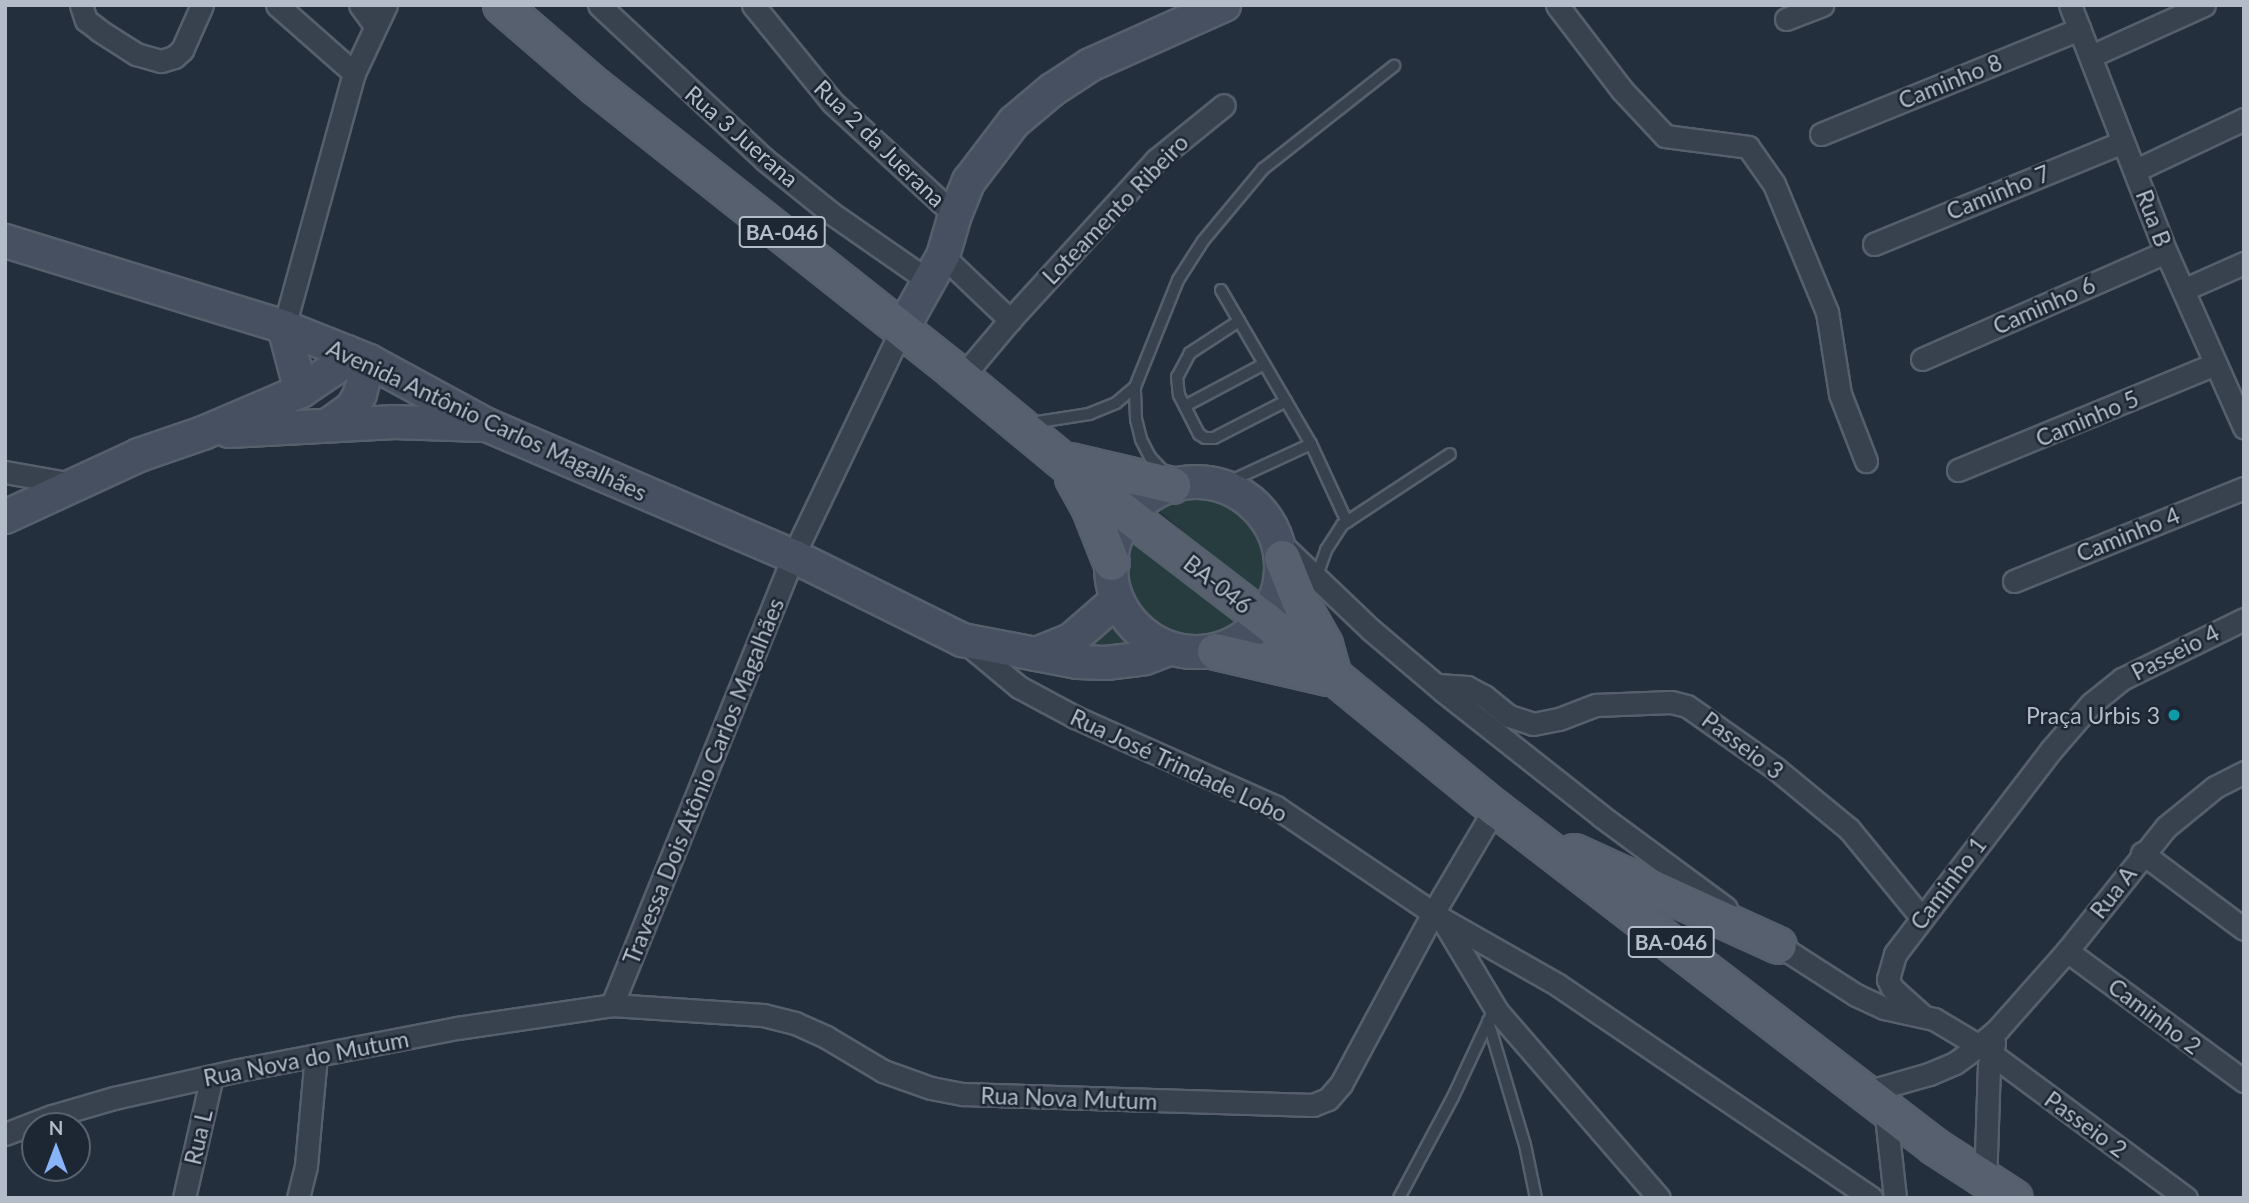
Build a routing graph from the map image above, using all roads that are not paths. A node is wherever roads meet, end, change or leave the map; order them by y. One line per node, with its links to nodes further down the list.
1 (81, 5): 2 (street)
2 (202, 5)
3 (277, 5): 18 (street)
4 (360, 5): 13 (street)
5 (501, 5): 35 (main road, BA-046 / BA-046)
6 (598, 5): 29 (street, Rua 3 Juerana)
7 (753, 5): 24 (street, Rua 2 da Juerana)
8 (1224, 5): 24 (main road)
9 (1557, 5): 53 (street)
10 (1822, 5): 14 (street)
11 (2070, 5): 15 (street, Rua B)
12 (2204, 5): 16 (street)
13 (380, 14): 18 (street)
14 (1786, 19)
15 (2080, 29): 16 (street, Rua B); 21 (street, Caminho 8)
16 (2091, 56): 22 (street, Rua B)
17 (1394, 66): 41 (lane)
18 (354, 74): 34 (street)
19 (1224, 105): 32 (street, Loteamento Ribeiro)
20 (2244, 119): 23 (street)
21 (1821, 134)
22 (2123, 142): 23 (street, Rua B); 26 (street, Caminho 7)
23 (2136, 170): 27 (street, Rua B)
24 (955, 215): 29 (main road)
25 (5, 241): 34 (main road, Avenida Antônio Carlos Magalhães)
26 (1874, 244)
27 (2166, 252): 31 (street, Rua B); 37 (street, Caminho 6)
28 (2244, 263): 31 (street)
29 (936, 269): 32 (street, Rua 3 Juerana); 35 (main road)
30 (1221, 290): 33 (lane)
31 (2183, 290): 39 (street, Rua B)
32 (1010, 320): 40 (street)
33 (1239, 321): 38 (lane); 44 (lane)
34 (284, 327): 36 (main road, Avenida Antônio Carlos Magalhães); 42 (main road)
35 (902, 329): 40 (main road, BA-046 / BA-046); 64 (street, Travessa Dois Atônio Carlos Magalhães)
36 (358, 356): 42 (main road); 45 (main road); 47 (main road, Avenida Antônio Carlos Magalhães)
37 (1922, 359)
38 (1264, 364): 43 (lane); 44 (lane)
39 (2215, 364): 48 (street, Rua B); 54 (street, Caminho 5)
40 (962, 377): 46 (main road, BA-046 / BA-046)
41 (1135, 387): 46 (lane); 57 (lane)
42 (301, 391): 49 (main road)
43 (1286, 401): 44 (lane); 50 (lane)
44 (1185, 406)
45 (330, 424): 47 (main road); 49 (main road)
46 (1020, 424): 52 (main road, BA-046 / BA-046)
47 (487, 425): 64 (main road, Avenida Antônio Carlos Magalhães)
48 (2244, 427)
49 (203, 433): 56 (main road)
50 (1311, 444): 58 (lane); 62 (lane)
51 (1450, 454): 62 (lane)
52 (1062, 460): 57 (main road); 60 (main road, BA-046 / BA-046); 65 (main road)
53 (1866, 461)
54 (1958, 470)
55 (5, 472): 56 (street)
56 (73, 484): 61 (main road)
57 (1176, 485): 58 (main road); 60 (main road)
58 (1222, 485): 63 (main road)
59 (2244, 488): 67 (street, Caminho 4)
60 (1128, 515): 65 (main road); 70 (main road, BA-046 / BA-046)
61 (5, 517)
62 (1347, 522): 66 (lane)
63 (1280, 550): 66 (street); 70 (main road); 75 (main road)
64 (793, 556): 71 (main road, Avenida Antônio Carlos Magalhães); 87 (street, Travessa Dois Atônio Carlos Magalhães)
65 (1111, 562): 68 (main road)
66 (1316, 578): 76 (street)
67 (2014, 581)
68 (1116, 600): 72 (main road); 74 (main road)
69 (2244, 618): 77 (street, Passeio 4)
70 (1265, 620): 73 (main road); 75 (main road, BA-046 / BA-046)
71 (962, 640): 74 (main road, Avenida Antônio Carlos Magalhães); 82 (street, Rua José Trindade Lobo)
72 (1168, 649): 73 (main road); 74 (main road, Avenida Antônio Carlos Magalhães)
73 (1215, 651): 75 (main road)
74 (1036, 654)
75 (1334, 679): 79 (main road, BA-046 / BA-046)
76 (1437, 685): 83 (street, Passeio 3); 85 (street)
77 (2051, 750): 83 (street, Caminho 1)
78 (2244, 772): 81 (street, Rua A)
79 (1495, 808): 80 (main road, BA-046 / BA-046); 82 (street, Rua Nova Mutum)
80 (1523, 830): 85 (main road); 94 (main road, BA-046 / BA-046)
81 (2142, 853): 84 (street); 86 (street, Rua A)
82 (1438, 916): 87 (street, Rua Nova Mutum); 88 (street); 102 (street, Rua José Trindade Lobo)
83 (1921, 917): 89 (street, Caminho 1)
84 (2244, 929)
85 (1778, 945): 89 (street)
86 (2067, 951): 90 (street, Rua A); 93 (street, Caminho 2)
87 (612, 1005): 91 (street, Rua Nova do Mutum)
88 (1491, 1014): 99 (lane); 100 (lane); 101 (street)
89 (1924, 1016): 90 (street, Passeio 2)
90 (1985, 1050): 94 (street); 96 (street, Rua A); 104 (street, Passeio 2)
91 (316, 1055): 92 (street, Rua Nova do Mutum); 98 (street)
92 (212, 1076): 95 (street, Rua Nova do Mutum); 97 (street, Rua L)
93 (2244, 1081)
94 (1875, 1099): 96 (main road, BA-046 / BA-046); 103 (street)
95 (5, 1134)
96 (1995, 1191)
97 (184, 1198)
98 (298, 1198)
99 (1399, 1198)
100 (1536, 1198)
101 (1658, 1198)
102 (1872, 1198)
103 (1895, 1198)
104 (2186, 1198)

